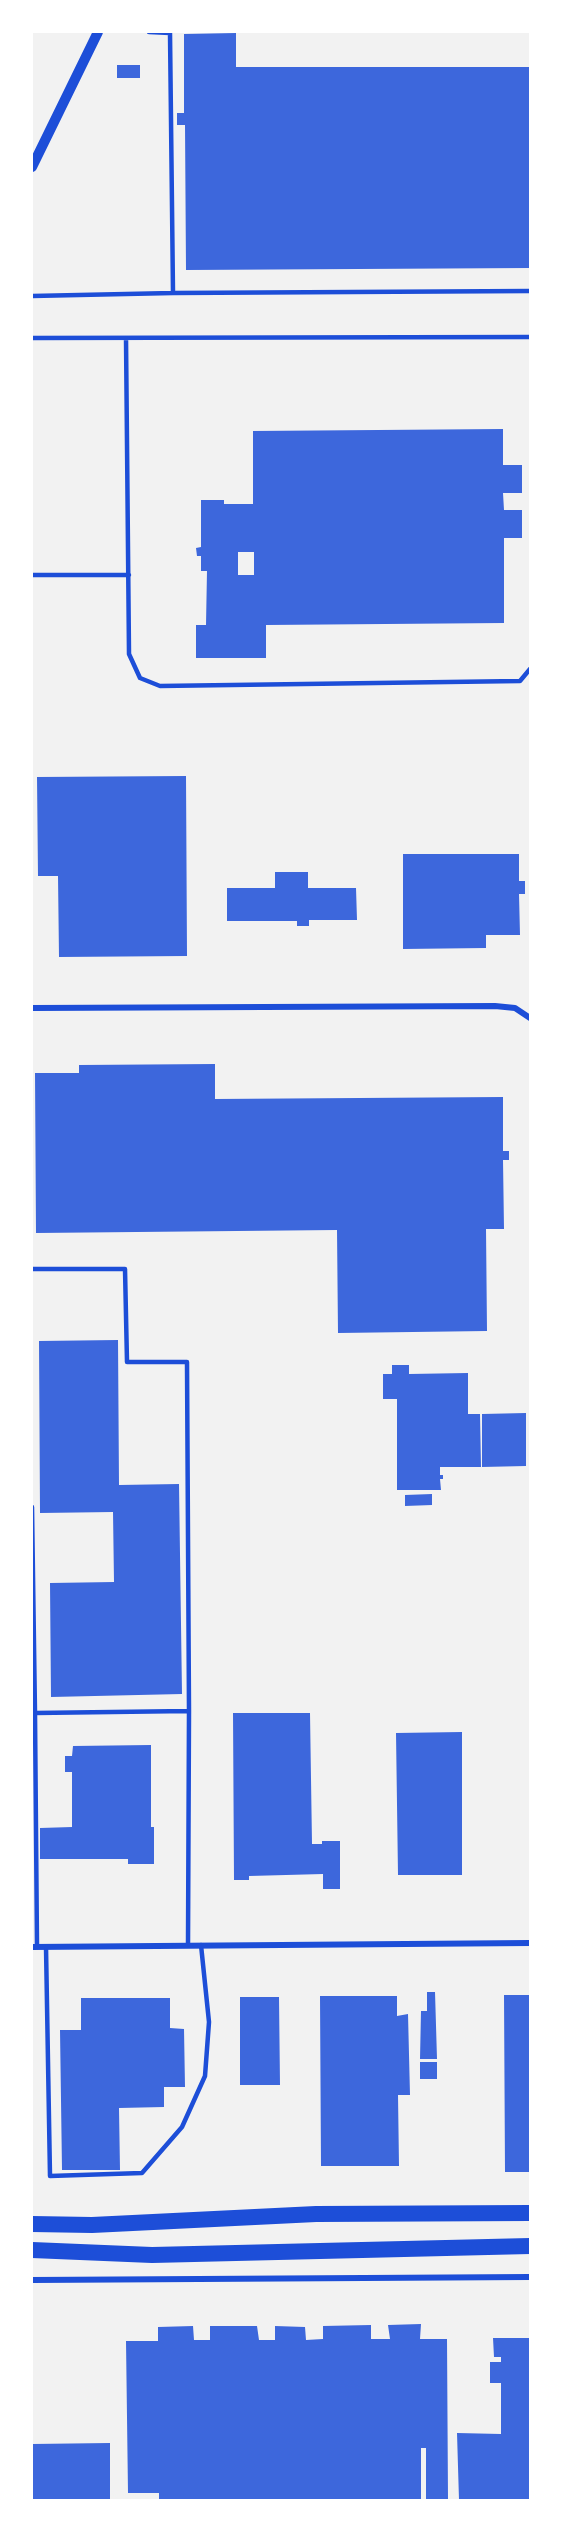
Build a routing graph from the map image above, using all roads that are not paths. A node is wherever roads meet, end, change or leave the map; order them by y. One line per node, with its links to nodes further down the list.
1 (98, 32): 3 (street)
2 (149, 32): 5 (lane)
3 (32, 167)
4 (531, 291): 5 (lane)
5 (173, 293): 6 (lane)
6 (32, 296)
7 (531, 337): 9 (lane)
8 (32, 338): 9 (lane)
9 (126, 338): 11 (lane)
10 (32, 575): 11 (lane)
11 (129, 575): 12 (lane)
12 (531, 669)
13 (32, 1008): 14 (street)
14 (531, 1018)
15 (32, 1269): 17 (lane)
16 (32, 1507): 18 (lane)
17 (189, 1711): 18 (lane); 20 (lane)
18 (35, 1713): 22 (lane)
19 (531, 1942): 21 (street)
20 (188, 1945): 21 (street); 23 (street)
21 (201, 1945): 23 (lane)
22 (34, 1947): 23 (street)
23 (46, 1947)
24 (531, 2213): 25 (highway)
25 (32, 2224)
26 (531, 2246): 27 (highway)
27 (32, 2250)
28 (531, 2277): 29 (street)
29 (32, 2280)

